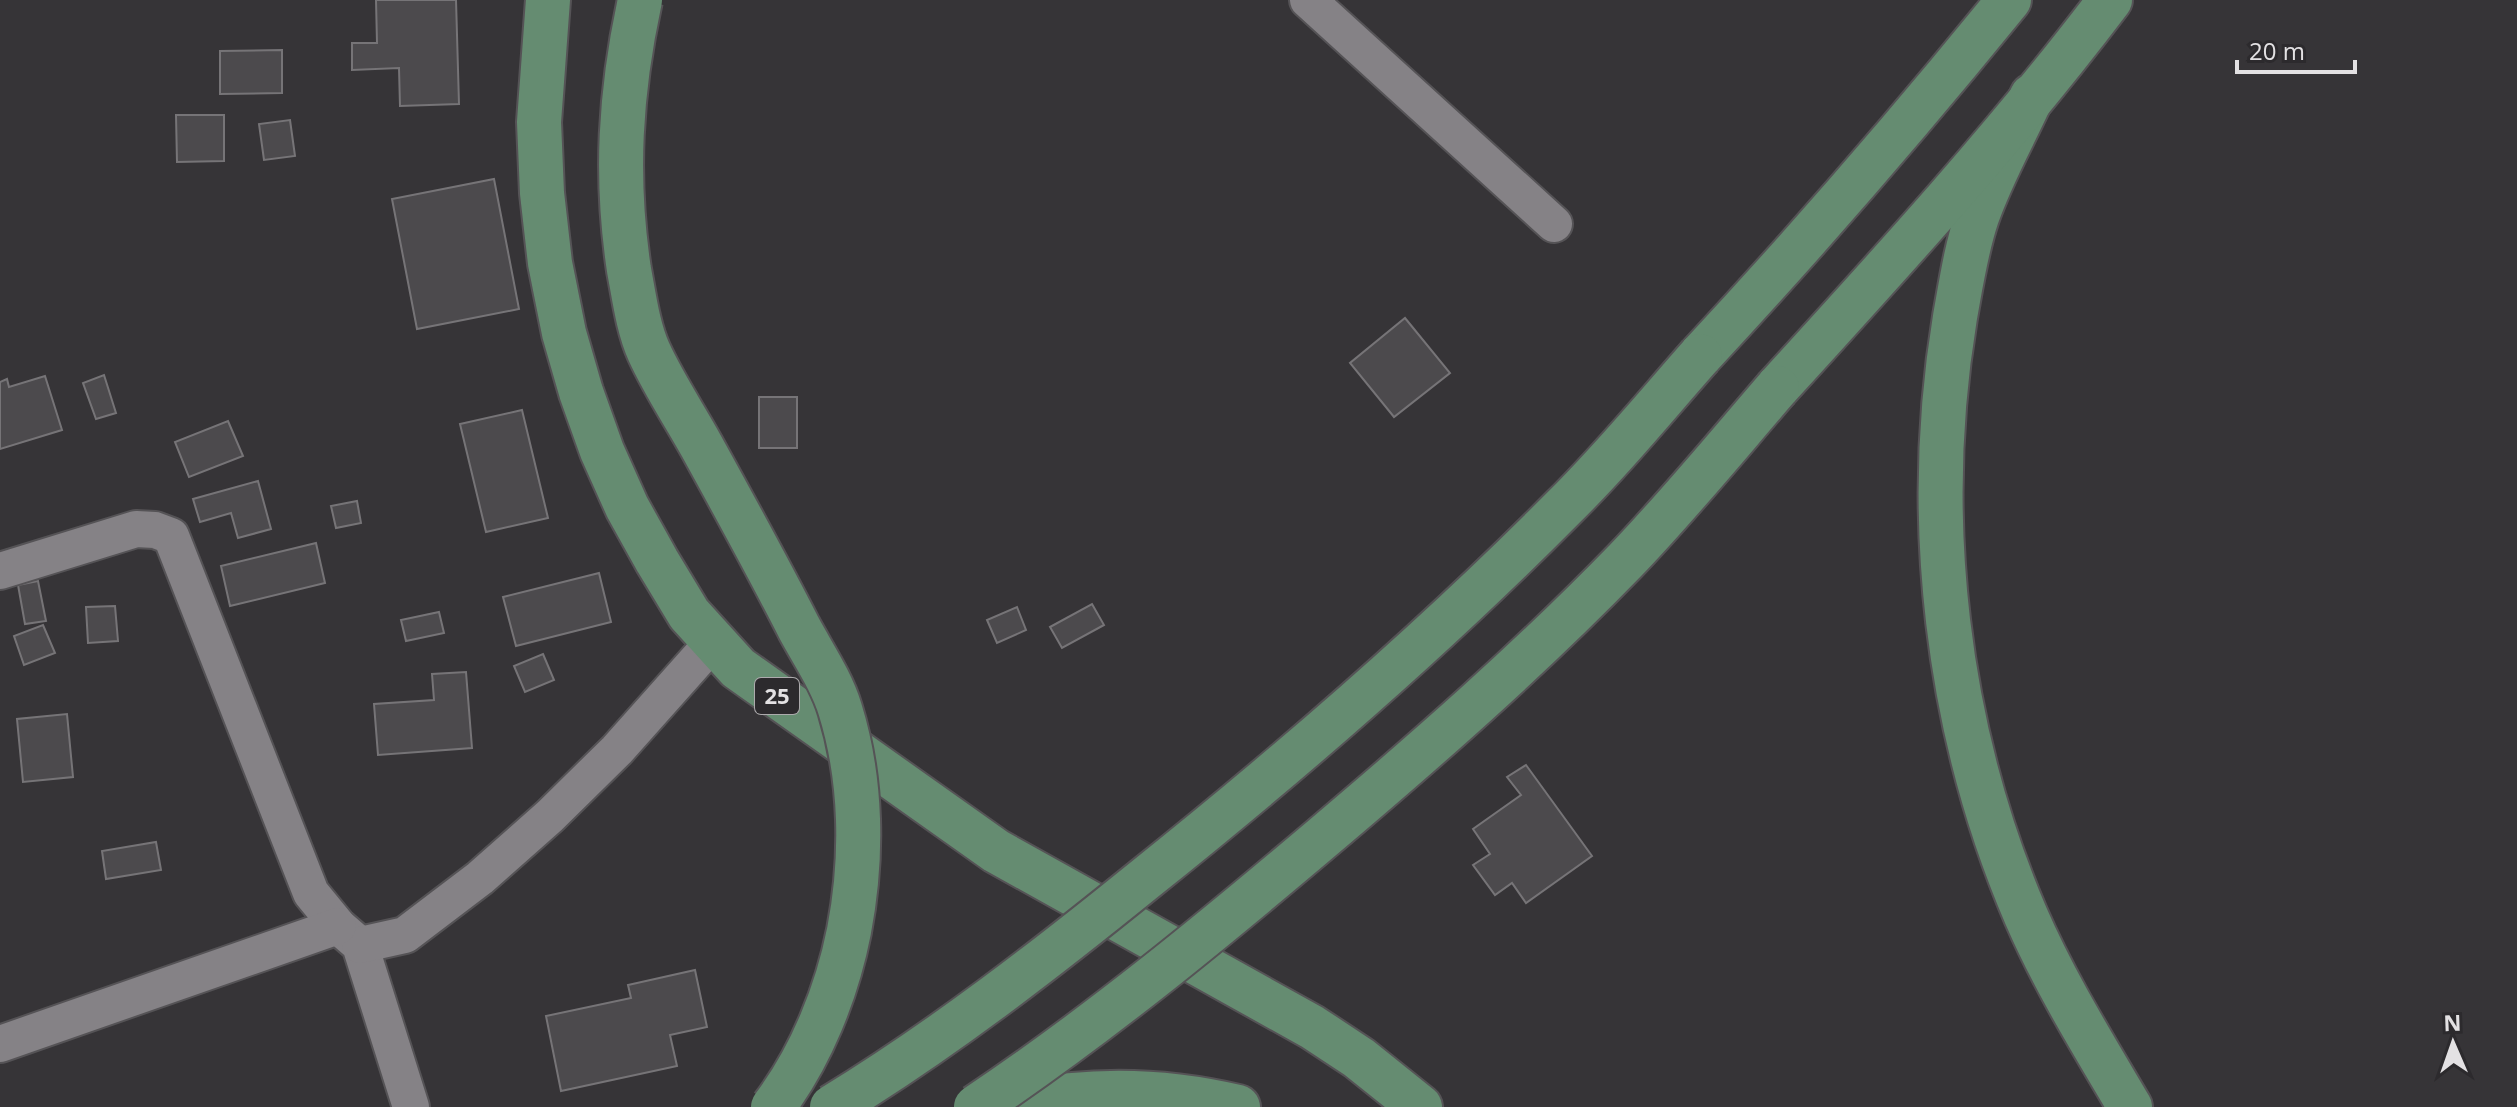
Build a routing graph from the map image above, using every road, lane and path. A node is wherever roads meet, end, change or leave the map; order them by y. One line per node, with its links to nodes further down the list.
1 (548, 0): 9 (main road, 25)
2 (640, 0): 13 (main road, bridge)
3 (1308, 0): 7 (street)
4 (2009, 0): 14 (main road, bridge)
5 (2110, 0): 6 (main road)
6 (2032, 96): 15 (main road, bridge); 19 (main road)
7 (1554, 224)
8 (0, 571): 10 (street)
9 (714, 641): 10 (street); 18 (main road, 25)
10 (349, 936): 11 (street); 12 (street)
11 (0, 1044)
12 (411, 1107)
13 (773, 1107)
14 (832, 1107)
15 (976, 1107)
16 (1000, 1107): 17 (main road)
17 (1238, 1107)
18 (1420, 1107)
19 (2130, 1107)

